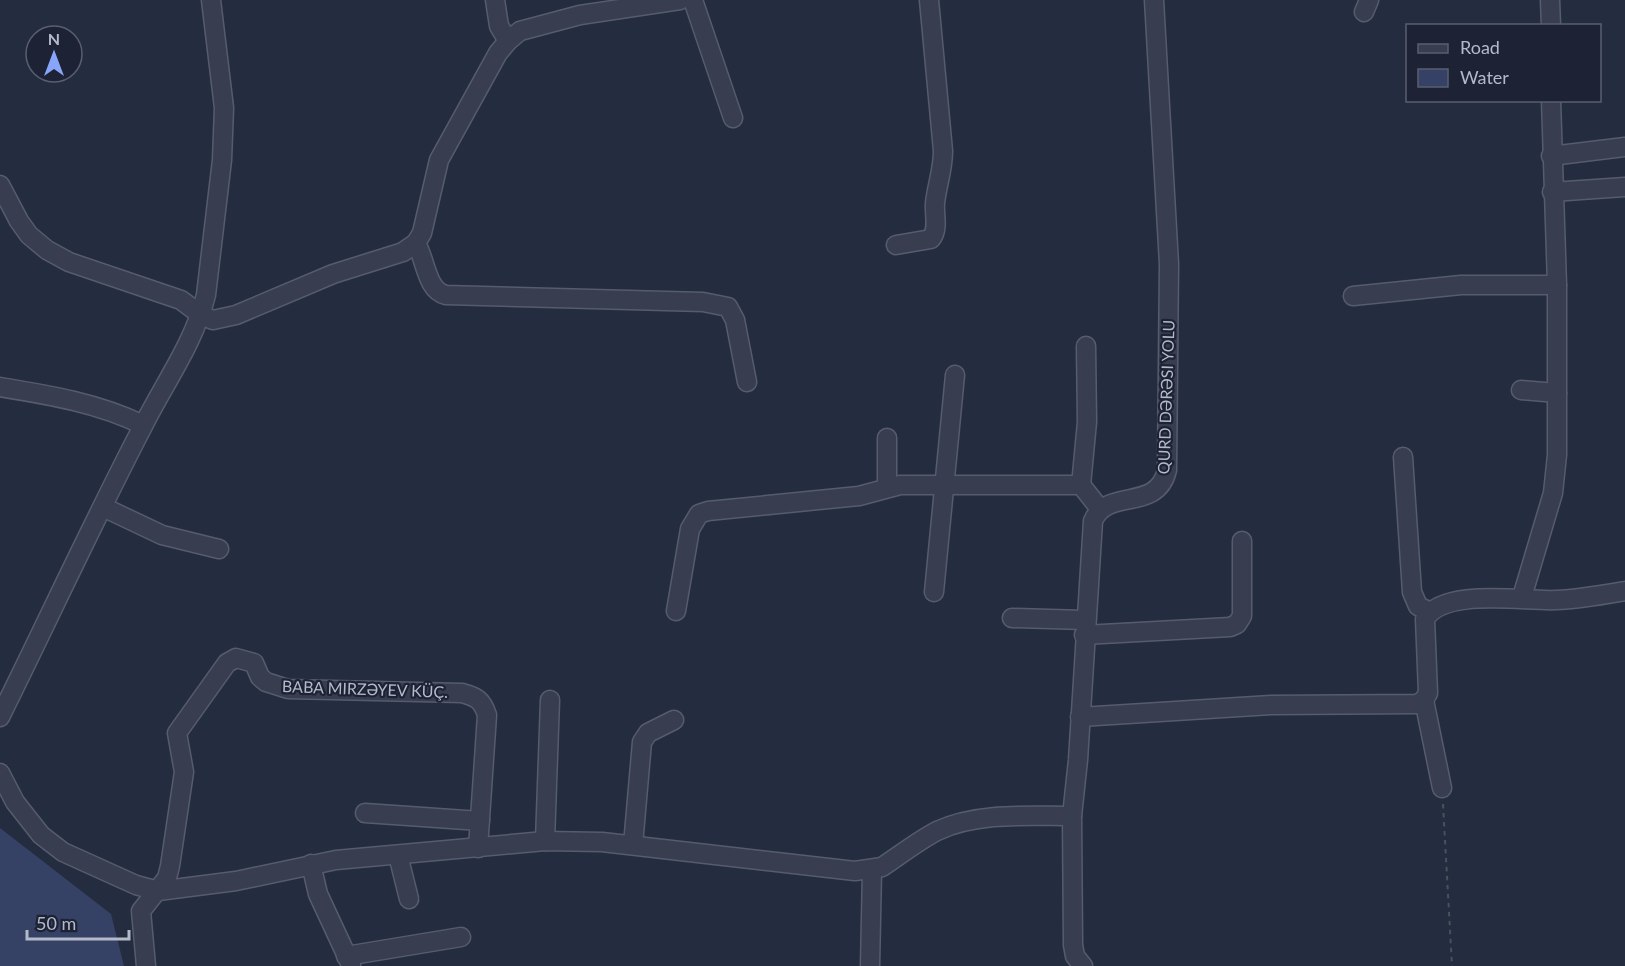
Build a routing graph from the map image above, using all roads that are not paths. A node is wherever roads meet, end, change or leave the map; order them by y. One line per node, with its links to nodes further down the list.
1 (211, 0): 21 (street)
2 (495, 0): 9 (street)
3 (680, 0): 9 (street)
4 (693, 0): 11 (street)
5 (929, 0): 18 (street)
6 (1154, 0): 35 (street, QURD DƏRƏSI YOLU)
7 (1550, 0): 8 (street)
8 (1551, 24)
9 (508, 41): 17 (street)
10 (1551, 102): 13 (street)
11 (733, 118)
12 (1625, 147): 13 (street)
13 (1551, 156): 16 (street)
14 (0, 185): 21 (street)
15 (1625, 187): 16 (street)
16 (1552, 192): 19 (street)
17 (416, 243): 21 (street); 24 (street)
18 (896, 245)
19 (1557, 285): 20 (street); 27 (street)
20 (1353, 296)
21 (201, 315): 28 (street)
22 (1086, 346): 31 (street)
23 (955, 375): 32 (street)
24 (747, 382)
25 (0, 387): 28 (street)
26 (1521, 390): 27 (street)
27 (1557, 393): 40 (street)
28 (143, 425): 34 (street)
29 (887, 438): 33 (street)
30 (1403, 457): 42 (street)
31 (1081, 485): 32 (street); 35 (street)
32 (946, 486): 33 (street); 39 (street)
33 (887, 487): 41 (street)
34 (103, 507): 37 (street); 47 (street)
35 (1100, 509): 44 (street)
36 (1242, 541): 44 (street)
37 (219, 549)
38 (1625, 591): 40 (street)
39 (934, 592)
40 (1522, 597): 42 (street)
41 (676, 611)
42 (1430, 612): 46 (street)
43 (1012, 618): 44 (street)
44 (1085, 628): 48 (street)
45 (550, 700): 55 (street)
46 (1424, 700): 48 (street); 51 (street)
47 (0, 717)
48 (1080, 717): 53 (street)
49 (674, 720): 56 (street)
50 (0, 773): 61 (street)
51 (1442, 788)
52 (365, 813): 54 (street)
53 (1072, 816): 60 (street); 65 (street)
54 (480, 821): 57 (street, BABA MIRZƏYEV KÜÇ.); 61 (street, BABA MIRZƏYEV KÜÇ.)
55 (544, 841): 56 (street); 57 (street)
56 (633, 845): 60 (street)
57 (478, 848): 58 (street)
58 (398, 855): 59 (street); 62 (street)
59 (311, 864): 61 (street); 64 (street)
60 (872, 870): 67 (street)
61 (158, 891): 66 (street, BABA MIRZƏYEV KÜÇ.)
62 (409, 899)
63 (460, 936): 64 (street)
64 (349, 961)
65 (1080, 965)
66 (146, 966)
67 (870, 966)

